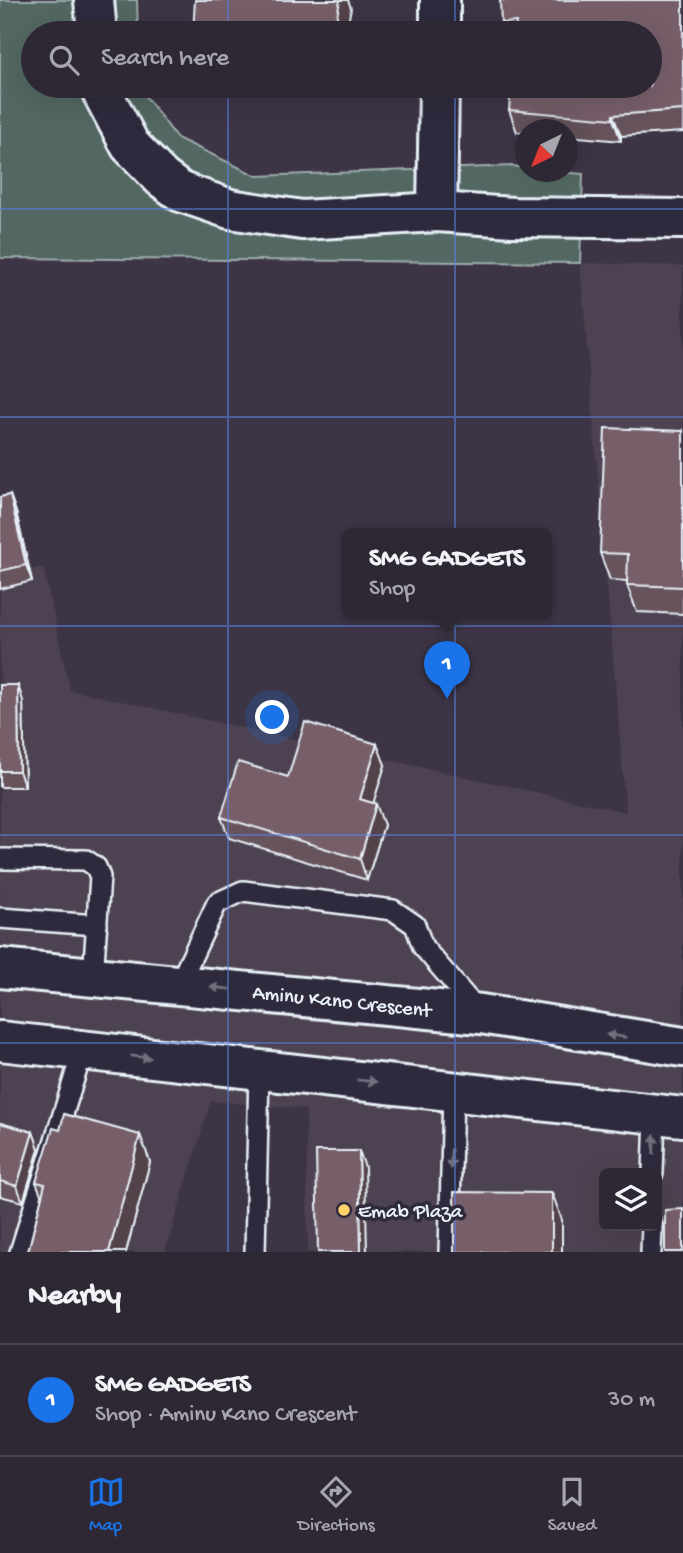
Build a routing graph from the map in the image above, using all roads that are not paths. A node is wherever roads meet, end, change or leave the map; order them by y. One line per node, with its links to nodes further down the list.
1 (94, 0): 3 (main road)
2 (440, 0): 4 (main road)
3 (96, 21)
4 (440, 21)
5 (105, 98): 7 (main road)
6 (439, 98): 7 (main road)
7 (437, 212): 8 (main road)
8 (683, 219)
9 (0, 859): 11 (lane)
10 (0, 918): 11 (lane)
11 (97, 925): 13 (lane)
12 (0, 968): 13 (main road, Aminu Kano Crescent)
13 (93, 976): 14 (main road, Aminu Kano Crescent)
14 (180, 984): 15 (main road, Aminu Kano Crescent, one-way to 14); 15 (lane)
15 (481, 1014): 17 (main road, Aminu Kano Crescent, one-way to 15)
16 (0, 1041): 18 (main road)
17 (683, 1047)
18 (83, 1050): 19 (main road, one-way to 19); 24 (lane)
19 (259, 1070): 20 (main road, one-way to 20); 25 (lane)
20 (453, 1091): 21 (main road); 26 (lane, one-way to 26)
21 (669, 1116): 22 (lane, one-way to 21)
22 (654, 1168)
23 (652, 1231): 27 (lane)
24 (20, 1252)
25 (255, 1252)
26 (449, 1252)
27 (651, 1252)

